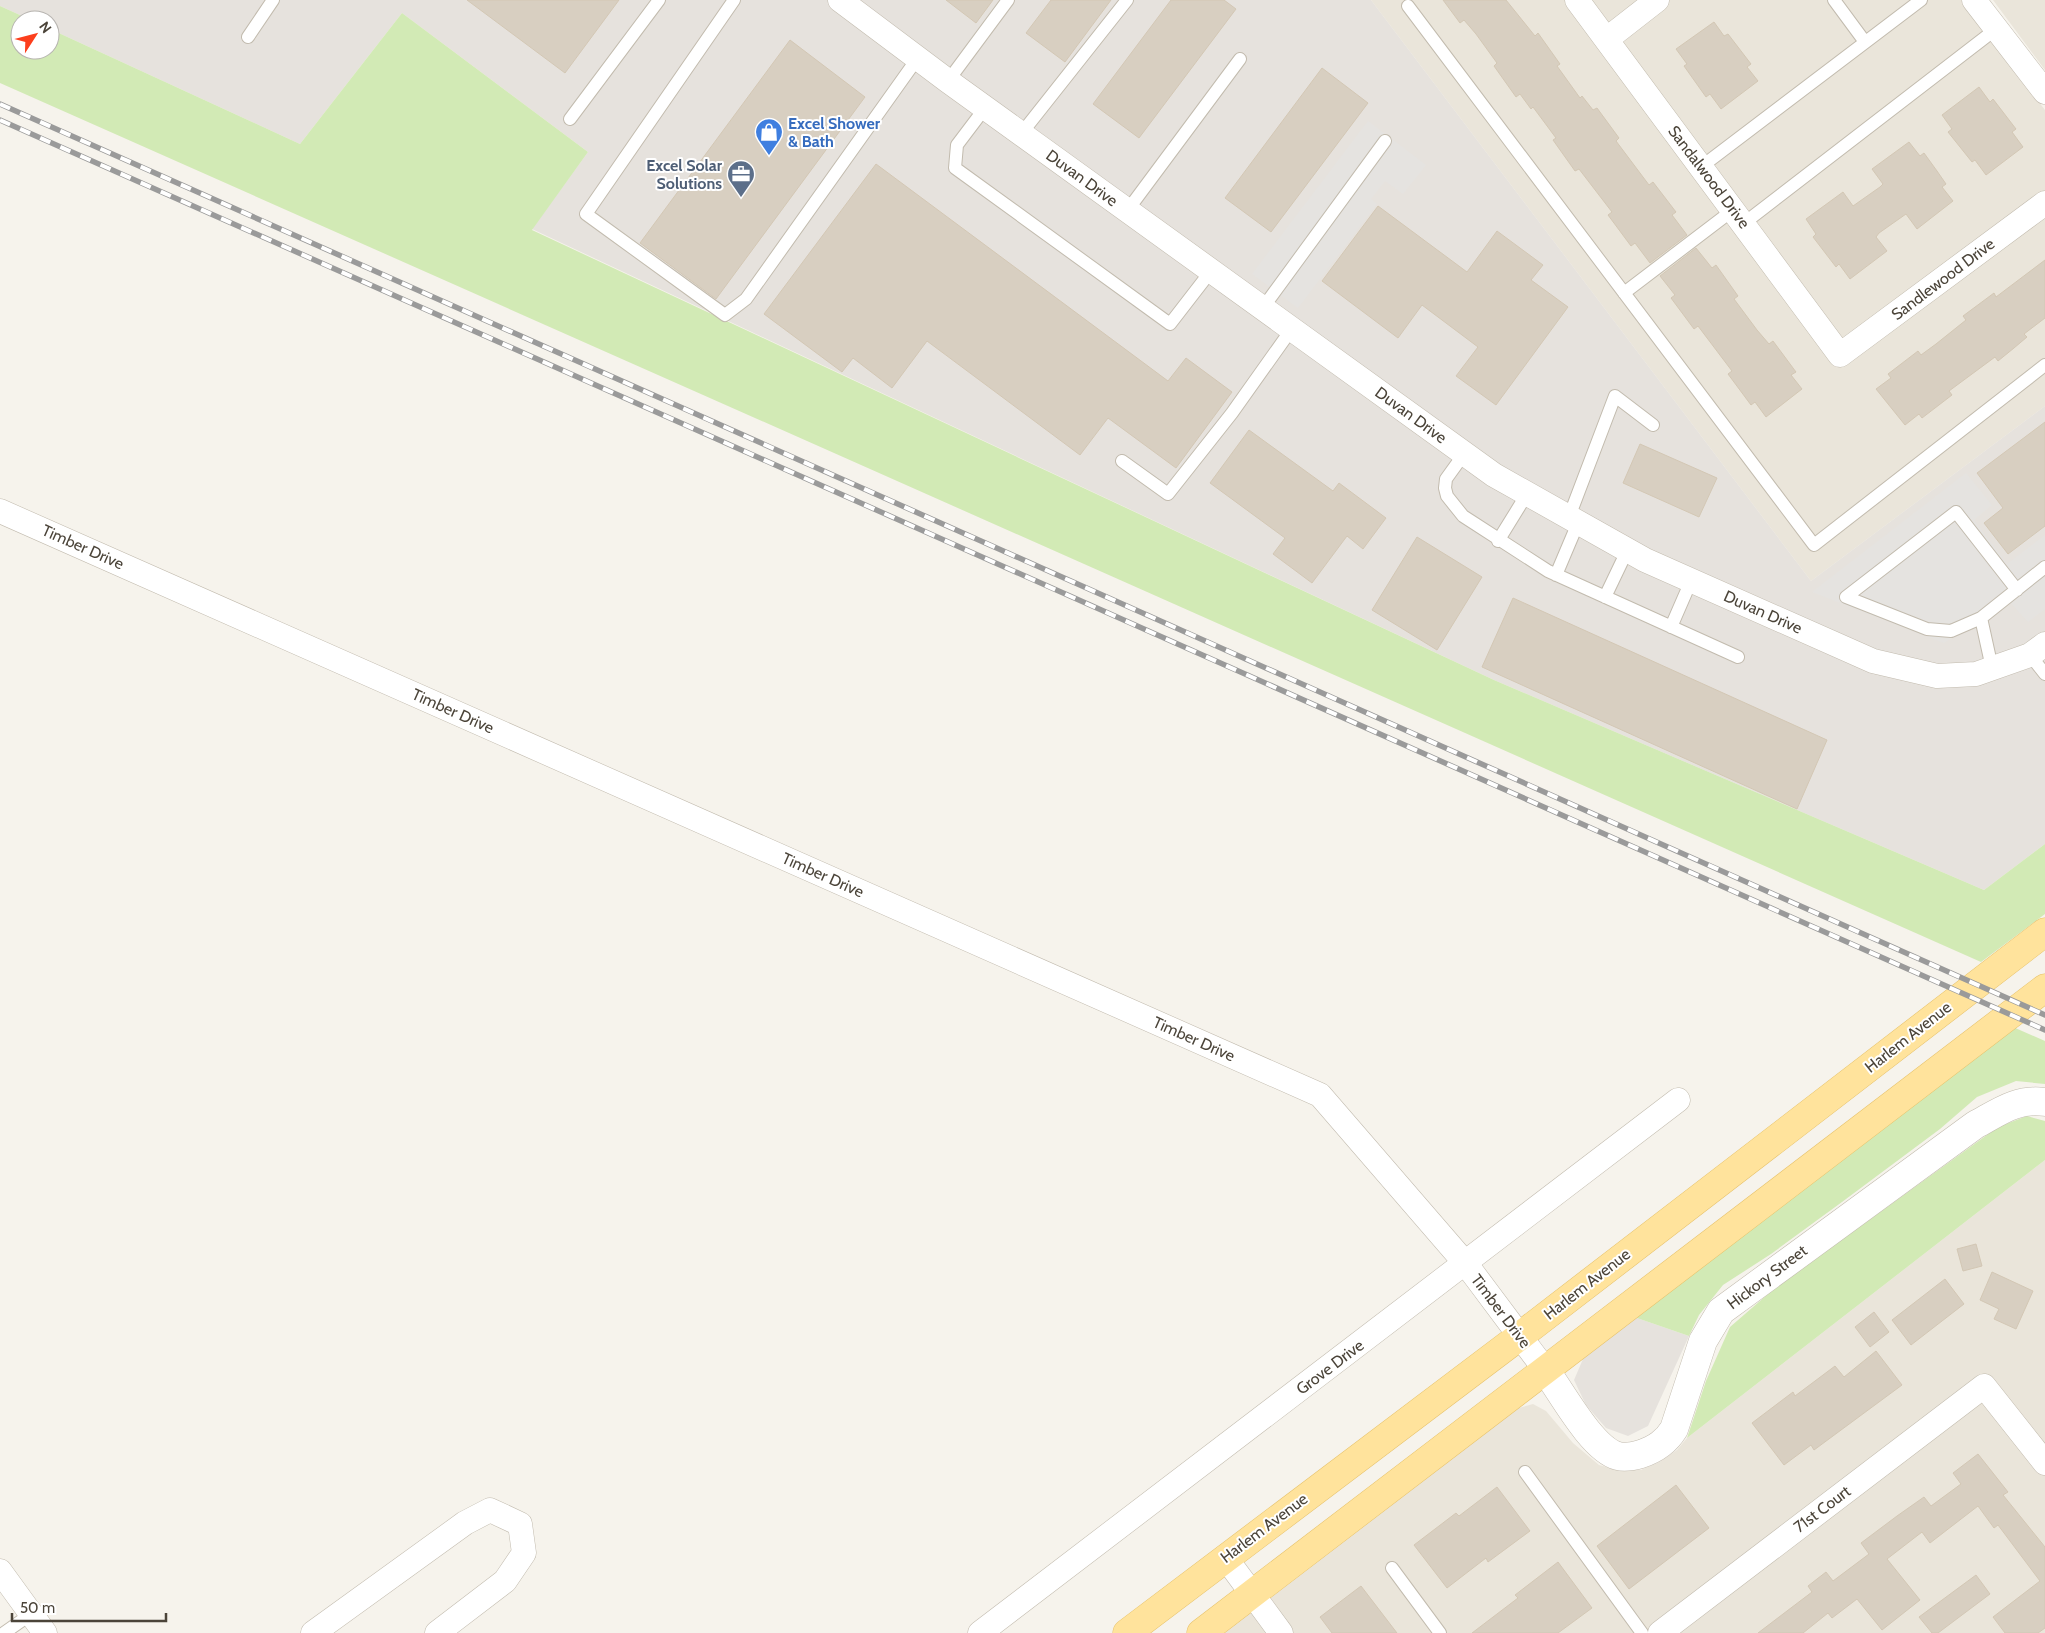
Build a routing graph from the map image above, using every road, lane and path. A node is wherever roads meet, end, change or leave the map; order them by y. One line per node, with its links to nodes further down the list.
1 (273, 0): 14 (lane)
2 (659, 0): 22 (lane)
3 (734, 0): 17 (lane)
4 (1008, 0): 19 (lane)
5 (1127, 0): 23 (lane)
6 (1577, 0): 15 (street, Sandalwood Drive)
7 (1658, 0): 15 (street)
8 (1834, 0): 16 (lane)
9 (1921, 0): 16 (lane)
10 (1974, 0): 13 (street)
11 (848, 2): 17 (street, Duvan Drive)
12 (1408, 6): 30 (lane)
13 (1996, 29): 20 (street); 28 (lane)
14 (248, 36)
15 (1607, 39): 25 (street, Sandalwood Drive)
16 (1865, 42): 25 (lane)
17 (917, 59): 19 (street, Duvan Drive)
18 (1240, 59): 27 (lane)
19 (948, 81): 21 (street, Duvan Drive)
20 (2045, 92)
21 (986, 108): 23 (street, Duvan Drive); 29 (lane)
22 (570, 119)
23 (1021, 134): 27 (street, Duvan Drive)
24 (1385, 141): 31 (lane)
25 (1700, 166): 28 (street, Sandalwood Drive)
26 (2045, 203): 33 (street, Sandlewood Drive)
27 (1127, 211): 29 (street, Duvan Drive)
28 (1738, 217): 30 (lane); 33 (street, Sandalwood Drive)
29 (1210, 272): 31 (street, Duvan Drive)
30 (1624, 293): 34 (lane)
31 (1262, 309): 32 (street, Duvan Drive)
32 (1291, 330): 36 (street, Duvan Drive); 37 (lane)
33 (1840, 355)
34 (2045, 365)
35 (1653, 425): 40 (lane)
36 (1464, 454): 38 (street, Duvan Drive); 41 (lane)
37 (1122, 460)
38 (1527, 494): 40 (street, Duvan Drive); 41 (lane)
39 (0, 511): 58 (street, Timber Drive)
40 (1573, 520): 42 (street, Duvan Drive); 44 (lane)
41 (1498, 541): 44 (lane)
42 (1627, 551): 45 (street, Duvan Drive); 47 (lane)
43 (2045, 567): 46 (lane)
44 (1556, 575): 47 (lane)
45 (1691, 581): 49 (lane); 52 (street, Duvan Drive)
46 (2017, 590): 48 (lane); 48 (lane)
47 (1605, 597): 49 (lane)
48 (1981, 618): 52 (lane)
49 (1671, 627): 51 (lane)
50 (2038, 650): 52 (street, Duvan Drive); 53 (lane)
51 (1738, 657)
52 (1992, 668)
53 (2045, 674)
54 (2045, 932): 59 (main road, Harlem Avenue)
55 (2045, 988): 60 (main road)
56 (1678, 1100): 58 (street, Grove Drive)
57 (2045, 1102): 60 (street, Hickory Street)
58 (1466, 1264): 59 (street, Timber Drive); 72 (street, Grove Drive)
59 (1520, 1336): 60 (street, Timber Drive); 63 (main road, Harlem Avenue)
60 (1546, 1371): 66 (main road)
61 (2045, 1463): 78 (street, 71st Court)
62 (1525, 1472): 77 (lane)
63 (1225, 1557): 66 (street); 73 (main road, Harlem Avenue)
64 (1392, 1568): 76 (lane)
65 (0, 1570): 67 (street)
66 (1252, 1594): 74 (main road); 75 (street)
67 (31, 1614): 68 (lane); 69 (street)
68 (4, 1633)
69 (46, 1633)
70 (313, 1633): 71 (street)
71 (437, 1633)
72 (980, 1633)
73 (1126, 1633)
74 (1201, 1633)
75 (1281, 1633)
76 (1440, 1633)
77 (1642, 1633)
78 (1660, 1633)

